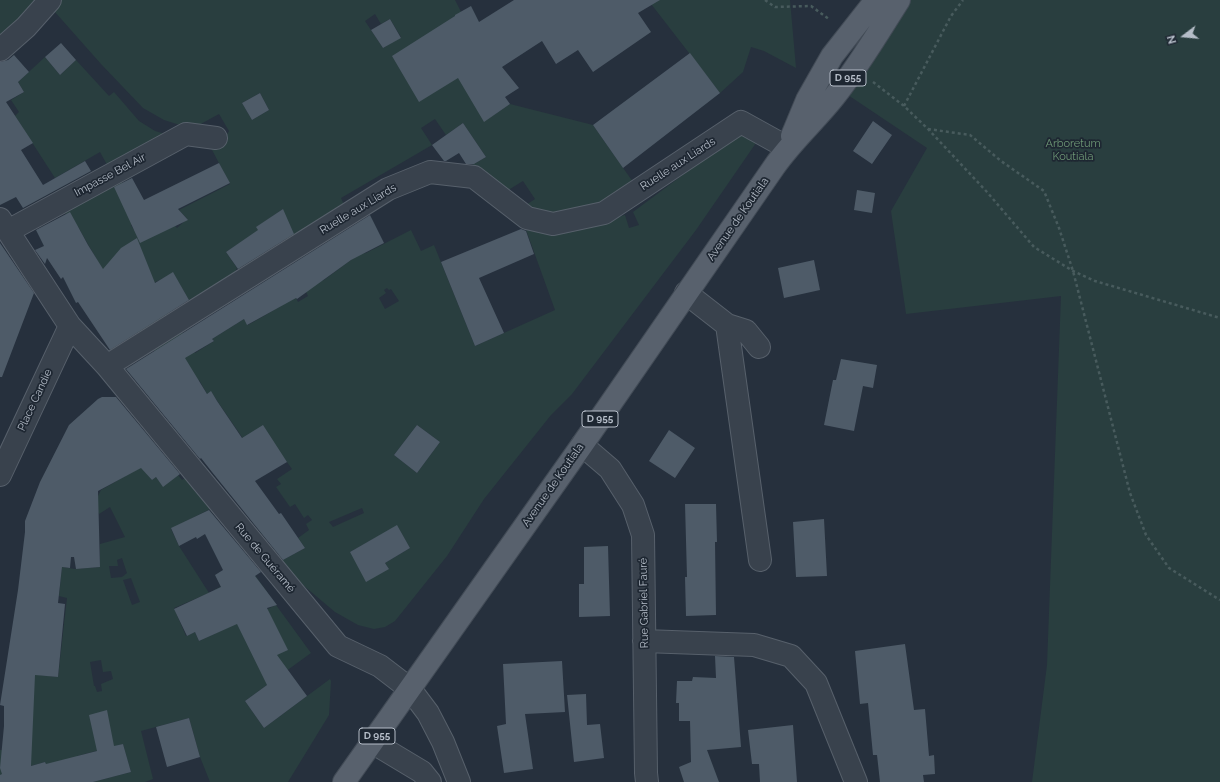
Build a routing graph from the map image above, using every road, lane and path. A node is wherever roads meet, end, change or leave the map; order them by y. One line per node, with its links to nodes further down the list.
1 (50, 0): 7 (street)
2 (765, 0): 6 (path)
3 (876, 0): 12 (main road, Avenue de Koutiala / D 955)
4 (899, 0): 12 (main road, Avenue de Koutiala / D 955)
5 (964, 0): 9 (path)
6 (829, 19)
7 (0, 50)
8 (868, 79): 9 (path)
9 (904, 106): 10 (path)
10 (928, 129): 14 (path); 14 (path)
11 (216, 138): 13 (street, Impasse Bel Air)
12 (788, 148): 15 (main road, Avenue de Koutiala / D 955); 20 (street, Ruelle aux Liards)
13 (4, 225): 18 (street, Rue de Guéramé)
14 (1073, 271): 16 (path); 24 (path)
15 (686, 293): 17 (street); 21 (main road, Avenue de Koutiala / D 955)
16 (1220, 318)
17 (727, 325): 19 (street); 23 (street)
18 (70, 326): 20 (street, Rue de Guéramé); 22 (street, Place Candie)
19 (760, 347)
20 (107, 366): 26 (street, Rue de Guéramé)
21 (582, 445): 25 (street, Rue Gabriel Fauré); 26 (main road, Avenue de Koutiala / D 955)
22 (0, 475)
23 (760, 560)
24 (1220, 600)
25 (644, 641): 31 (street, Rue Gabriel Fauré); 32 (street)
26 (410, 689): 27 (main road, Avenue de Koutiala / D 955); 30 (street, Rue de Guéramé)
27 (372, 742): 28 (main road, Avenue de Koutiala / D 955); 29 (street)
28 (344, 782)
29 (430, 782)
30 (459, 782)
31 (647, 782)
32 (856, 782)

